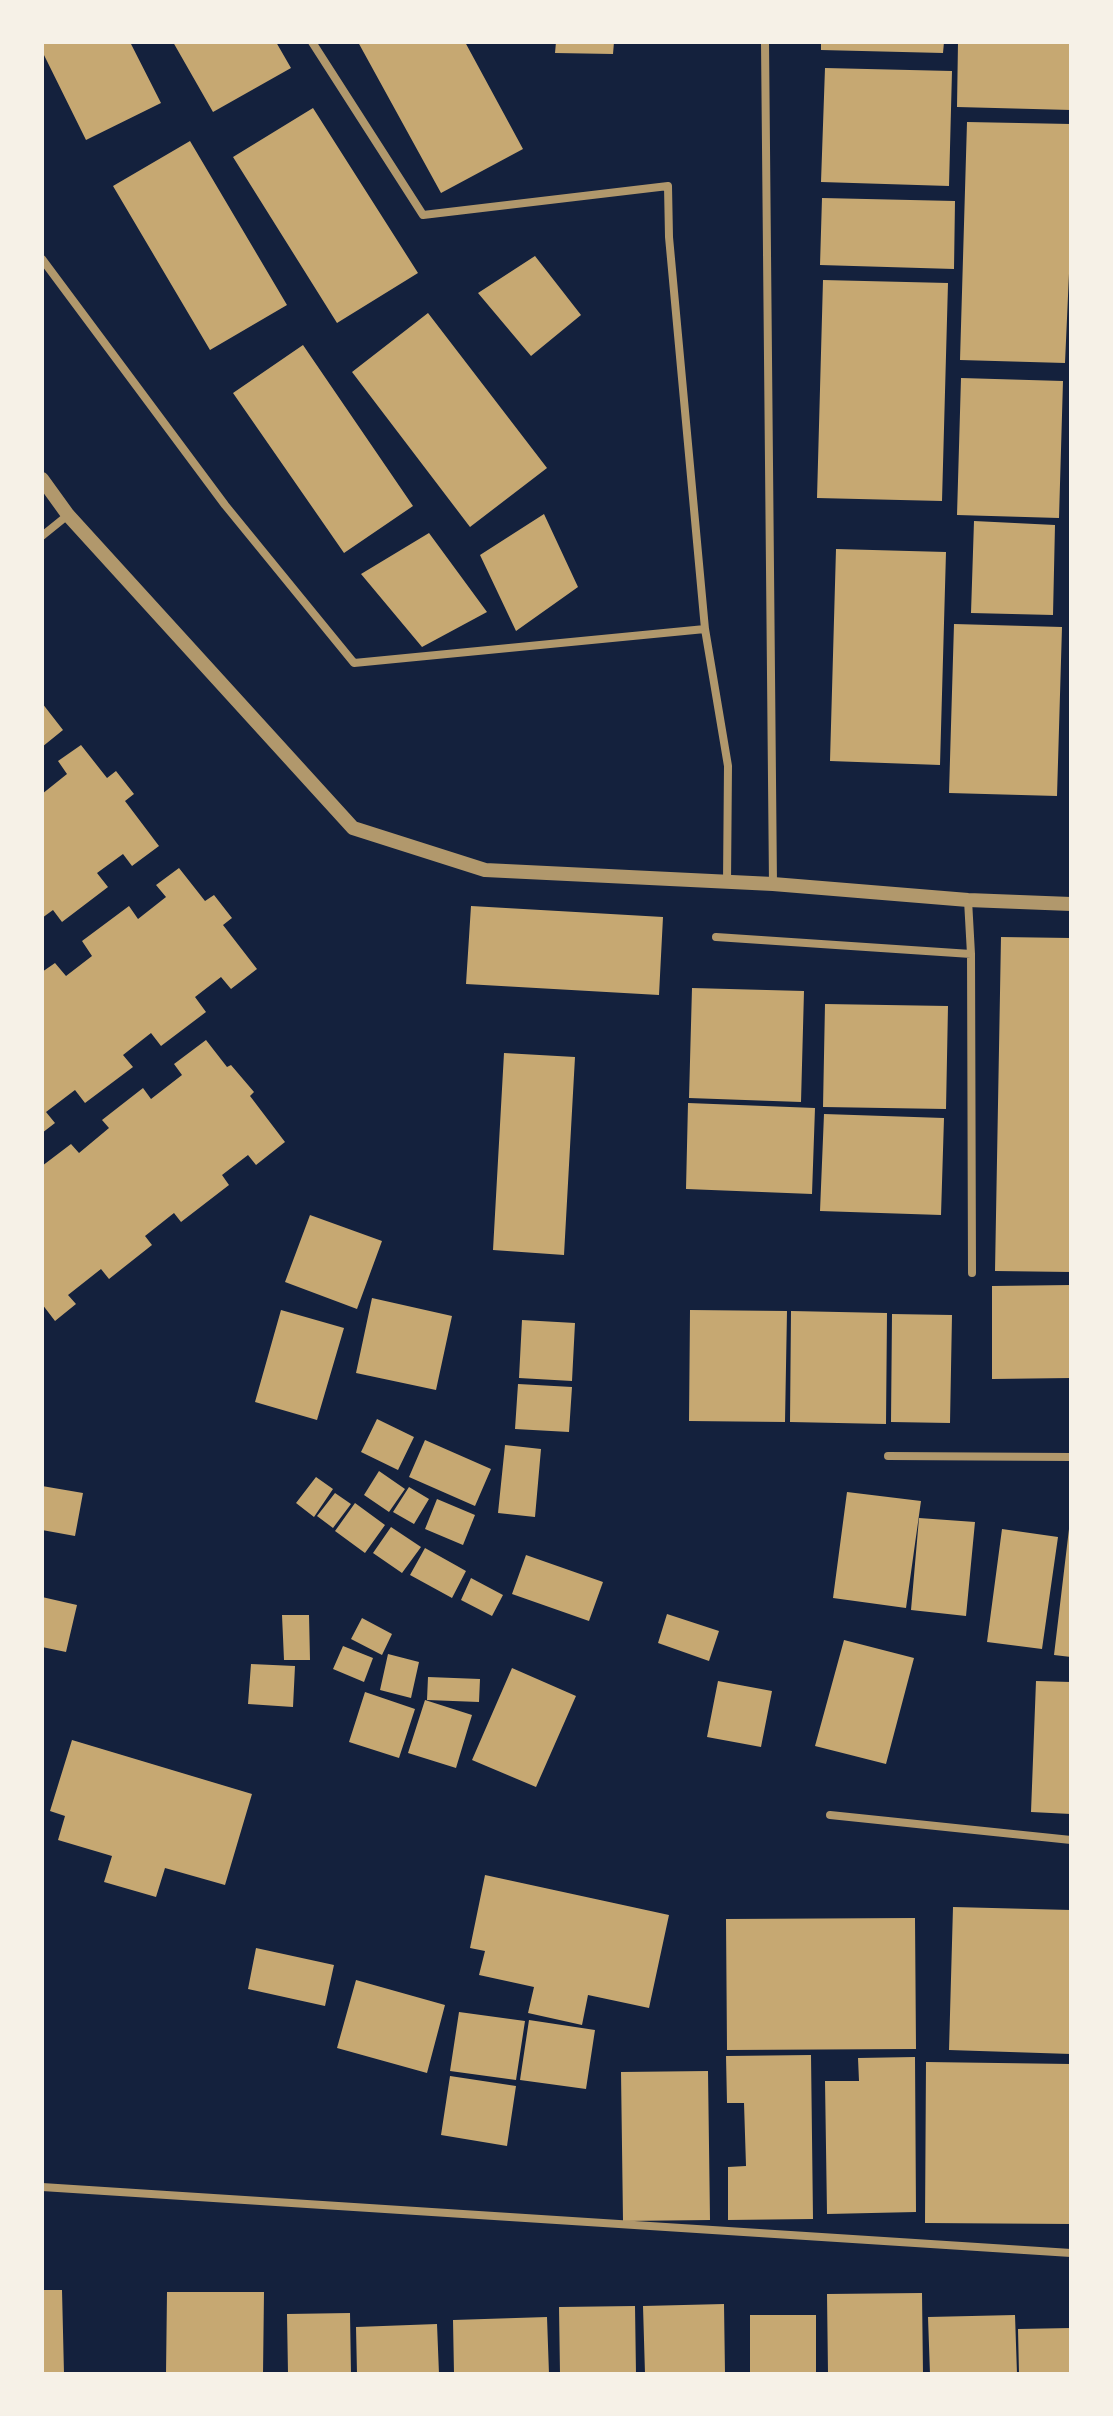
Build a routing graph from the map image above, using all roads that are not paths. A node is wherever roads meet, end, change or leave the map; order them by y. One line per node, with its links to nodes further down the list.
1 (312, 42): 7 (street)
2 (765, 42): 9 (street)
3 (42, 259): 7 (street)
4 (42, 479): 5 (street)
5 (68, 515): 6 (street); 8 (street)
6 (42, 536)
7 (705, 629): 8 (street)
8 (727, 882): 9 (street)
9 (773, 884): 10 (street)
10 (968, 900): 11 (street); 13 (street)
11 (1071, 904)
12 (716, 937): 13 (street)
13 (971, 954): 14 (street)
14 (972, 1273)
15 (888, 1456): 16 (street)
16 (1071, 1457)
17 (830, 1815): 18 (street)
18 (1071, 1840)
19 (42, 2187): 20 (street)
20 (1071, 2253)

